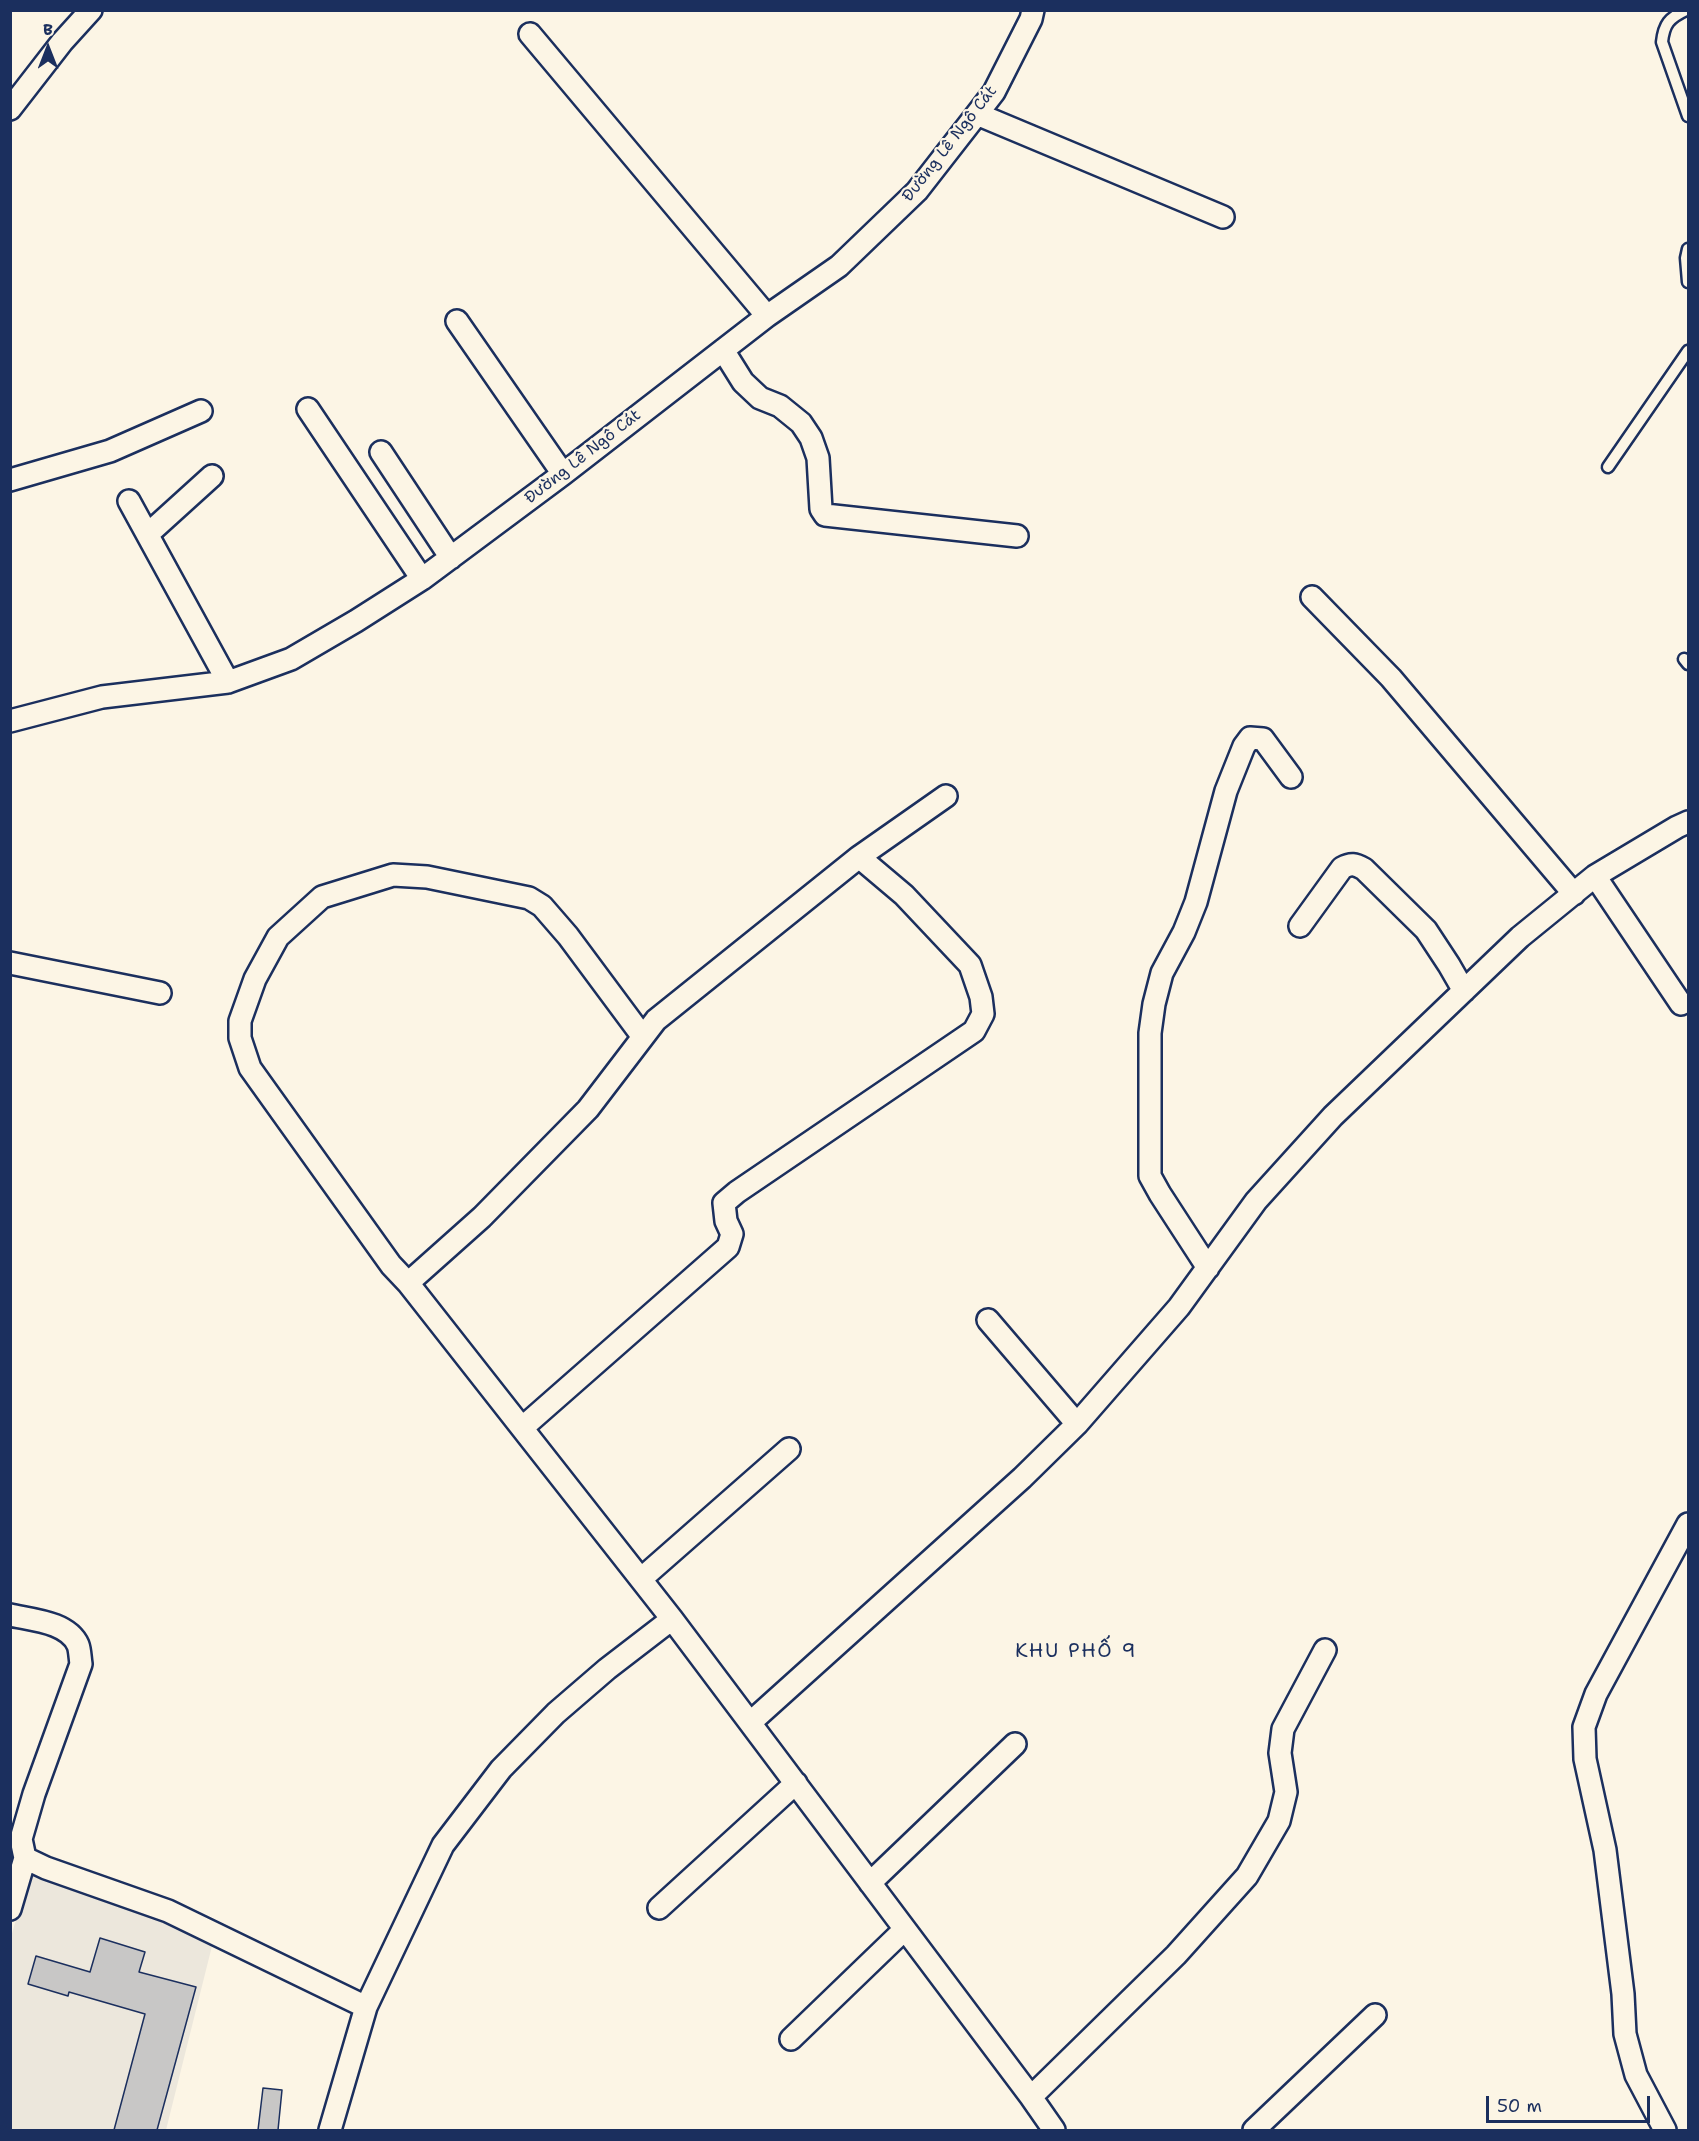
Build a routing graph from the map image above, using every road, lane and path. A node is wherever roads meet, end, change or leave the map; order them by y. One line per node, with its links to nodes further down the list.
1 (91, 10): 5 (street)
2 (1033, 10): 6 (street, Đường Lê Ngô Cát)
3 (1686, 10): 7 (lane)
4 (530, 34): 11 (street)
5 (12, 99)
6 (977, 114): 8 (street); 11 (street, Đường Lê Ngô Cát)
7 (1689, 116)
8 (1223, 217)
9 (1689, 249): 10 (lane)
10 (1689, 282)
11 (767, 316): 13 (street, Đường Lê Ngô Cát)
12 (457, 321): 19 (street)
13 (723, 350): 19 (street, Đường Lê Ngô Cát); 24 (street)
14 (1689, 351): 18 (lane)
15 (308, 409): 26 (street)
16 (201, 411): 21 (street)
17 (381, 452): 25 (street)
18 (1608, 468)
19 (563, 474): 25 (street, Đường Lê Ngô Cát)
20 (212, 476): 23 (street)
21 (10, 480)
22 (129, 501): 23 (street)
23 (148, 534): 28 (street)
24 (1017, 536)
25 (451, 558): 26 (street, Đường Lê Ngô Cát)
26 (422, 579): 28 (street, Đường Lê Ngô Cát)
27 (1312, 597): 35 (street)
28 (228, 681): 29 (street, Đường Lê Ngô Cát)
29 (10, 721)
30 (1292, 777): 42 (street)
31 (946, 796): 33 (street)
32 (1689, 822): 34 (street)
33 (858, 857): 41 (street); 46 (street)
34 (1595, 876): 35 (street); 40 (street)
35 (1574, 894): 38 (street)
36 (1300, 926): 38 (street)
37 (10, 963): 39 (street)
38 (1464, 991): 42 (street)
39 (160, 993)
40 (1681, 1004)
41 (644, 1037): 43 (street); 43 (street)
42 (1208, 1268): 45 (street)
43 (408, 1283): 46 (street)
44 (988, 1320): 45 (street)
45 (1077, 1424): 53 (street)
46 (522, 1428): 49 (street)
47 (789, 1449): 49 (street)
48 (1689, 1524): 68 (street)
49 (641, 1580): 51 (street)
50 (10, 1615): 56 (street)
51 (672, 1619): 53 (street); 61 (street)
52 (1325, 1650): 64 (street)
53 (751, 1722): 55 (street)
54 (1015, 1744): 57 (street)
55 (796, 1783): 57 (street); 59 (street)
56 (25, 1858): 58 (street); 61 (street)
57 (870, 1883): 60 (street)
58 (10, 1908)
59 (659, 1908)
60 (904, 1930): 63 (street); 64 (street)
61 (366, 2007): 65 (street)
62 (1375, 2015): 67 (street)
63 (791, 2039)
64 (1031, 2097): 66 (street)
65 (330, 2130)
66 (1054, 2130)
67 (1254, 2130)
68 (1665, 2130)

